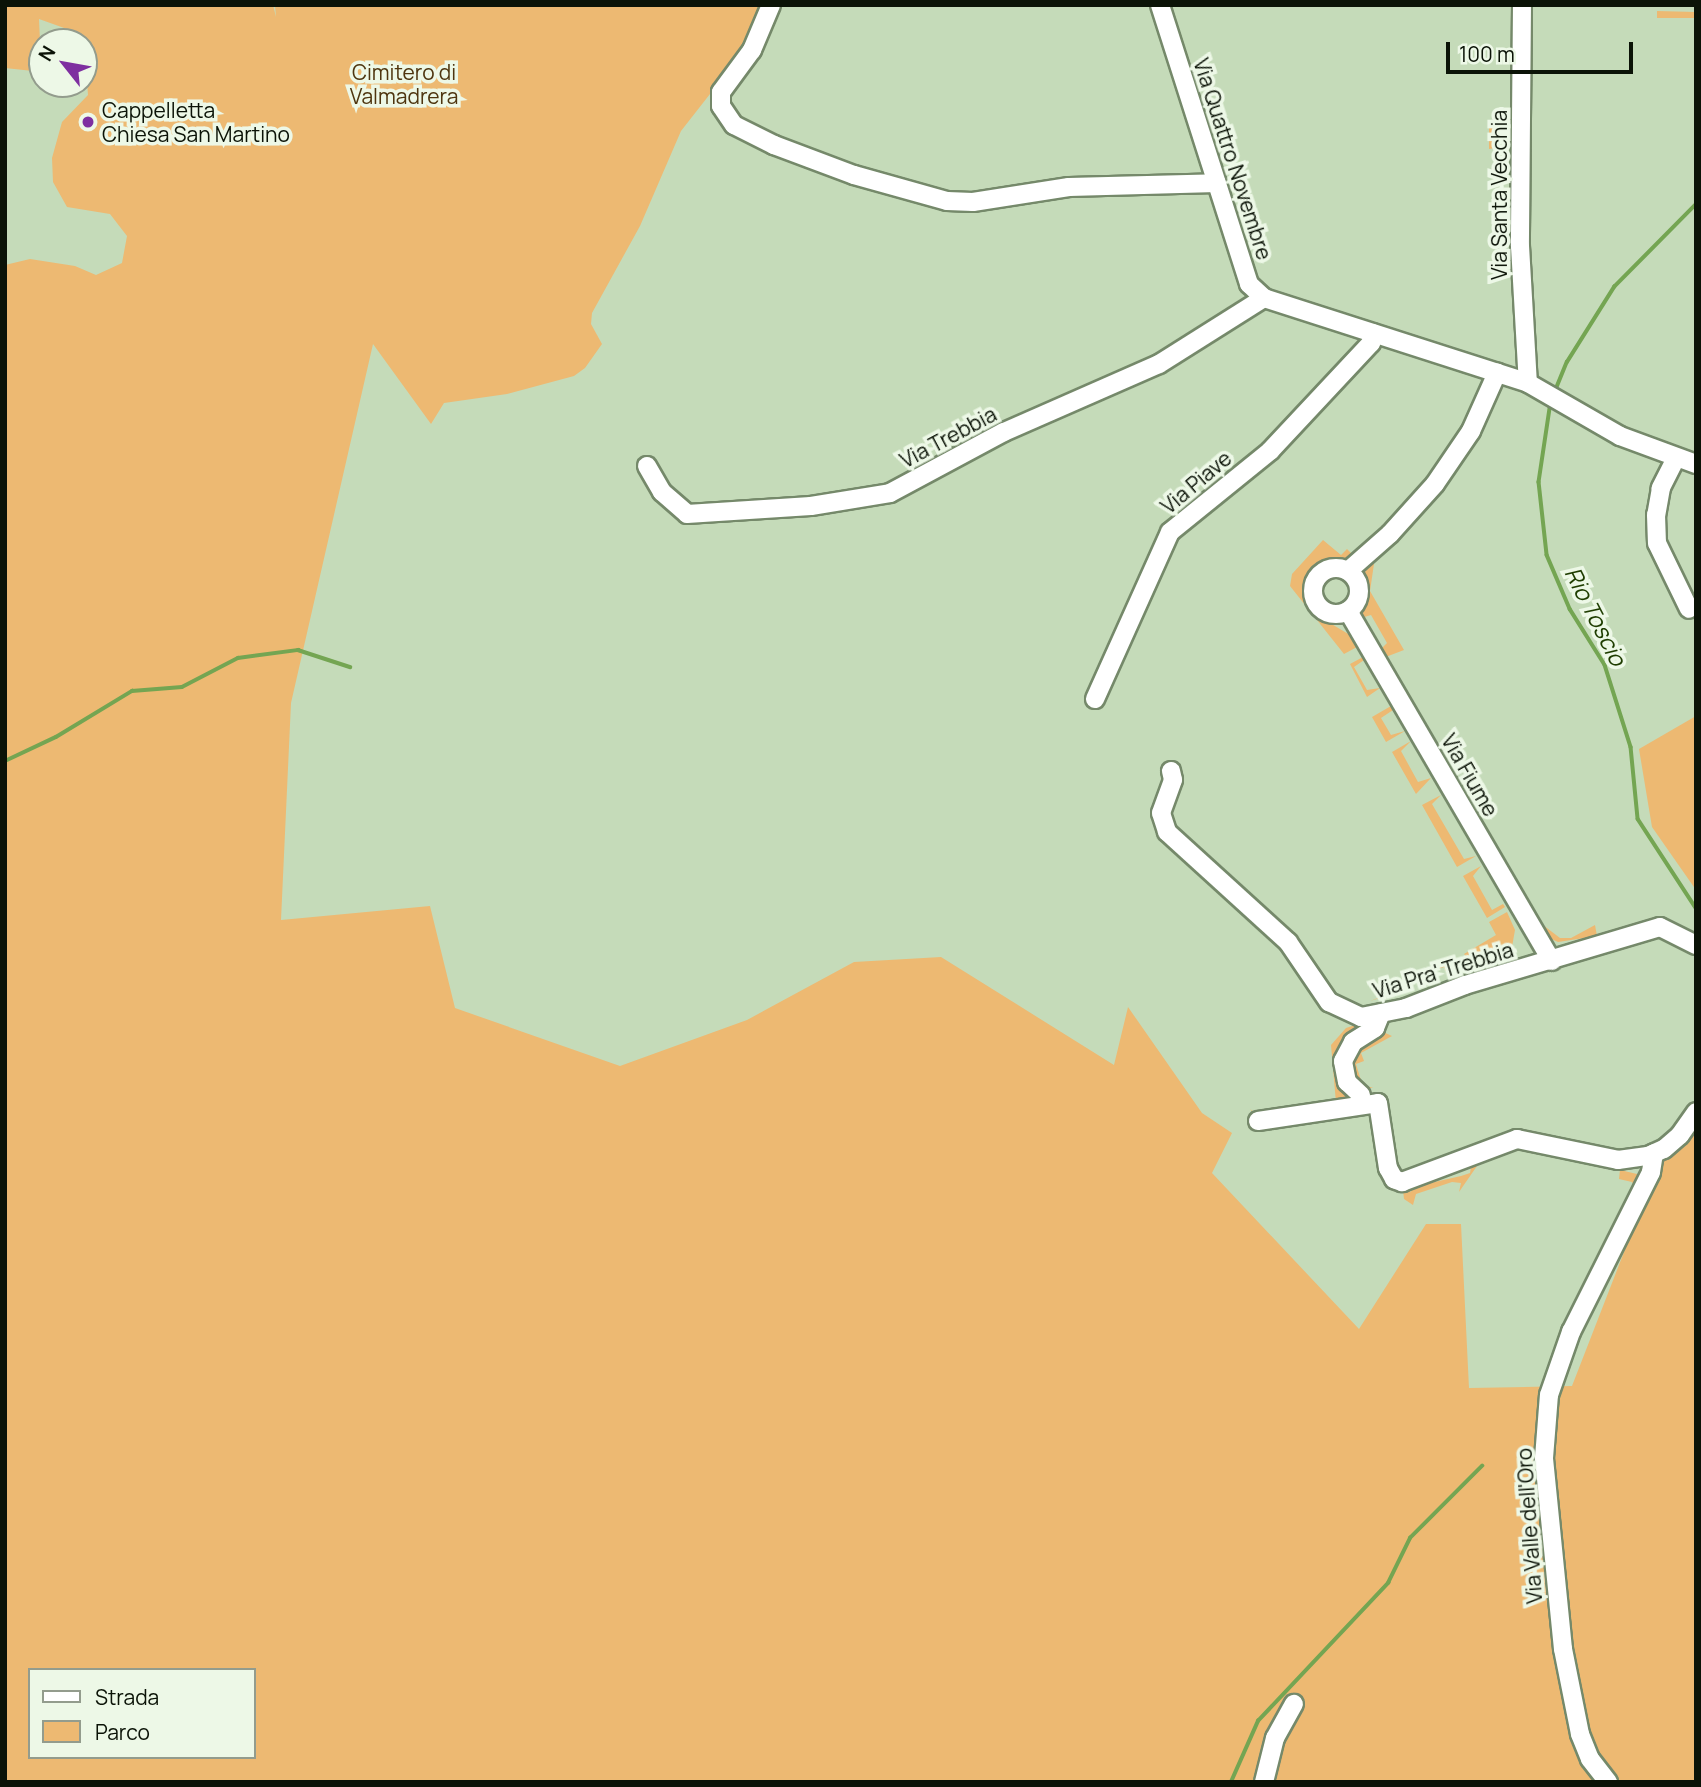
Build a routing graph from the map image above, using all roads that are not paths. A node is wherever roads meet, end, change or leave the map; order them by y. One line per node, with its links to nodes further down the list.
1 (771, 5): 4 (street)
2 (1160, 5): 4 (street, Via Quattro Novembre)
3 (1522, 5): 8 (street, Via Santa Vecchia)
4 (1217, 183): 5 (street, Via Quattro Novembre)
5 (1264, 298): 6 (street); 11 (street, Via Trebbia)
6 (1373, 333): 7 (street); 15 (street, Via Piave)
7 (1497, 373): 8 (street); 12 (street)
8 (1528, 383): 9 (street)
9 (1676, 458): 10 (street); 13 (street)
10 (1696, 464)
11 (647, 466)
12 (1348, 571): 14 (street); 14 (street)
13 (1689, 609)
14 (1348, 611): 18 (street, Via Fiume)
15 (1095, 699)
16 (1171, 771): 19 (street, Via Pra' Trebbia)
17 (1696, 945): 18 (street, Via Pra' Trebbia)
18 (1552, 961): 19 (street, Via Pra' Trebbia)
19 (1381, 1013): 20 (street)
20 (1361, 1095)
21 (1696, 1112): 23 (street)
22 (1258, 1121): 23 (street)
23 (1654, 1153): 26 (street, Via Valle dell'Oro)
24 (1294, 1704): 25 (street)
25 (1264, 1782)
26 (1608, 1782)

